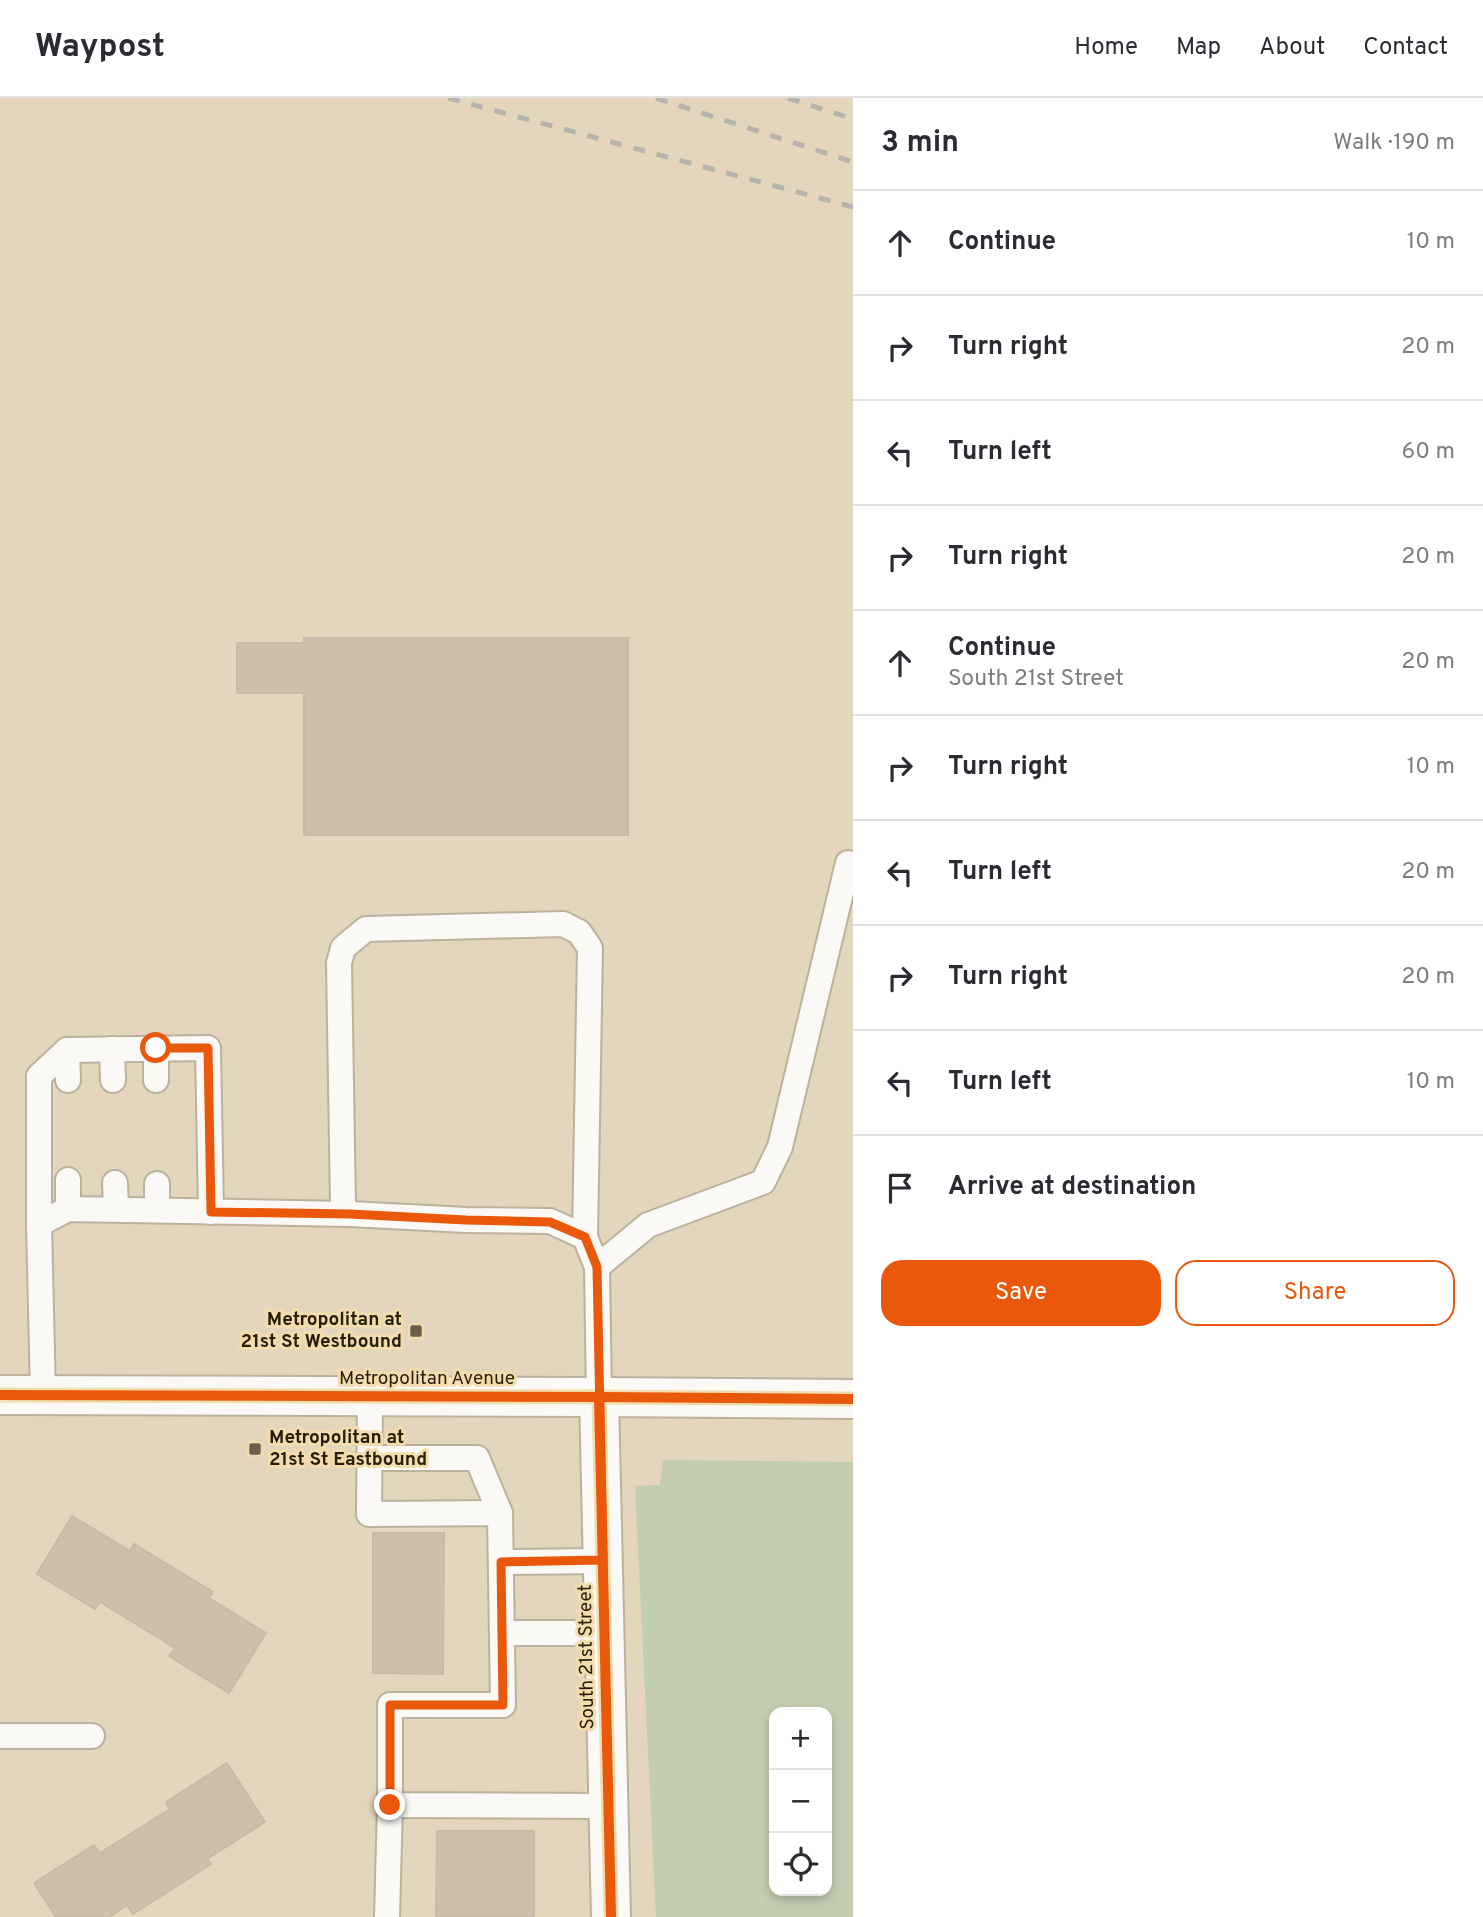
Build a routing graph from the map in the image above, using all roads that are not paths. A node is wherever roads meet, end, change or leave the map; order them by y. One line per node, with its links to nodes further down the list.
1 (848, 863): 18 (lane)
2 (156, 1048): 3 (lane); 7 (lane); 14 (lane)
3 (112, 1049): 4 (lane); 6 (lane)
4 (67, 1050): 5 (lane); 16 (lane)
5 (68, 1080)
6 (113, 1080)
7 (156, 1080)
8 (68, 1180): 11 (lane)
9 (116, 1183): 12 (lane)
10 (158, 1184): 13 (lane)
11 (68, 1209): 12 (lane); 16 (lane)
12 (116, 1209): 13 (lane)
13 (158, 1210): 14 (lane)
14 (211, 1212): 15 (lane)
15 (350, 1214): 17 (lane); 17 (lane)
16 (39, 1224): 20 (lane)
17 (585, 1237): 18 (lane)
18 (597, 1267): 22 (lane)
19 (0, 1395): 20 (main road, Metropolitan Avenue)
20 (43, 1395): 21 (main road, Metropolitan Avenue)
21 (370, 1396): 22 (main road, Metropolitan Avenue); 24 (lane)
22 (599, 1397): 23 (main road, Metropolitan Avenue); 26 (main road, South 21st Street)
23 (853, 1399)
24 (370, 1458): 25 (lane); 25 (lane)
25 (500, 1513): 27 (lane)
26 (603, 1560): 27 (lane); 29 (main road, South 21st Street)
27 (501, 1562): 28 (lane)
28 (502, 1633): 29 (lane); 32 (lane)
29 (603, 1633): 33 (main road, South 21st Street)
30 (0, 1736): 31 (lane)
31 (92, 1736)
32 (390, 1805): 33 (lane); 34 (lane)
33 (608, 1806): 35 (main road, South 21st Street)
34 (387, 1917)
35 (611, 1917)

